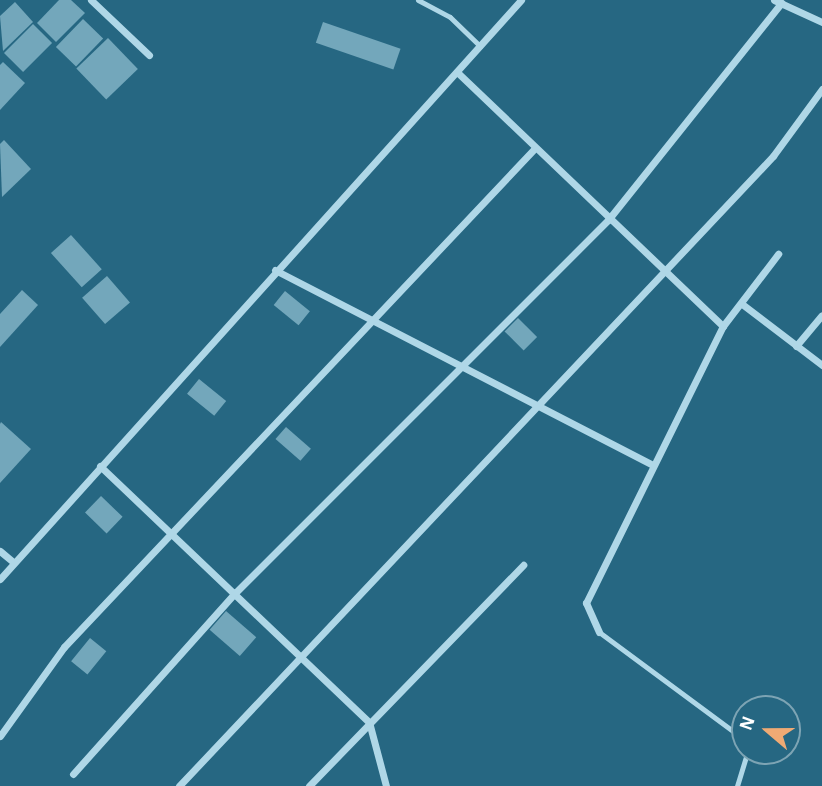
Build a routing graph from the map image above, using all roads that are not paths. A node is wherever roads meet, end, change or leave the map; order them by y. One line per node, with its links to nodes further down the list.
1 (91, 0): 7 (street)
2 (418, 0): 6 (lane)
3 (521, 0): 6 (street)
4 (778, 2): 5 (street); 11 (street)
5 (822, 22)
6 (480, 46): 8 (street)
7 (149, 55)
8 (457, 72): 10 (street); 13 (street)
9 (822, 89): 14 (street)
10 (535, 148): 11 (street); 17 (street)
11 (608, 220): 14 (street); 20 (street)
12 (778, 254): 15 (street)
13 (275, 270): 17 (street); 24 (street)
14 (665, 270): 18 (street); 22 (street)
15 (741, 304): 18 (street); 19 (street)
16 (822, 315): 19 (street)
17 (373, 321): 20 (street); 25 (street)
18 (723, 326): 23 (street)
19 (796, 346): 21 (street)
20 (463, 363): 22 (street); 30 (street)
21 (822, 365)
22 (538, 405): 23 (street); 32 (street)
23 (653, 465): 31 (street)
24 (100, 466): 25 (street); 27 (street)
25 (172, 534): 30 (street); 35 (street)
26 (0, 551): 27 (street)
27 (13, 562): 29 (street)
28 (523, 565): 33 (street)
29 (0, 579)
30 (236, 592): 32 (street); 37 (street)
31 (599, 632): 34 (lane)
32 (301, 656): 33 (street); 38 (street)
33 (369, 722): 39 (street); 40 (street)
34 (731, 730)
35 (0, 736)
36 (744, 765): 41 (lane)
37 (73, 774)
38 (178, 786)
39 (309, 786)
40 (386, 786)
41 (737, 786)

